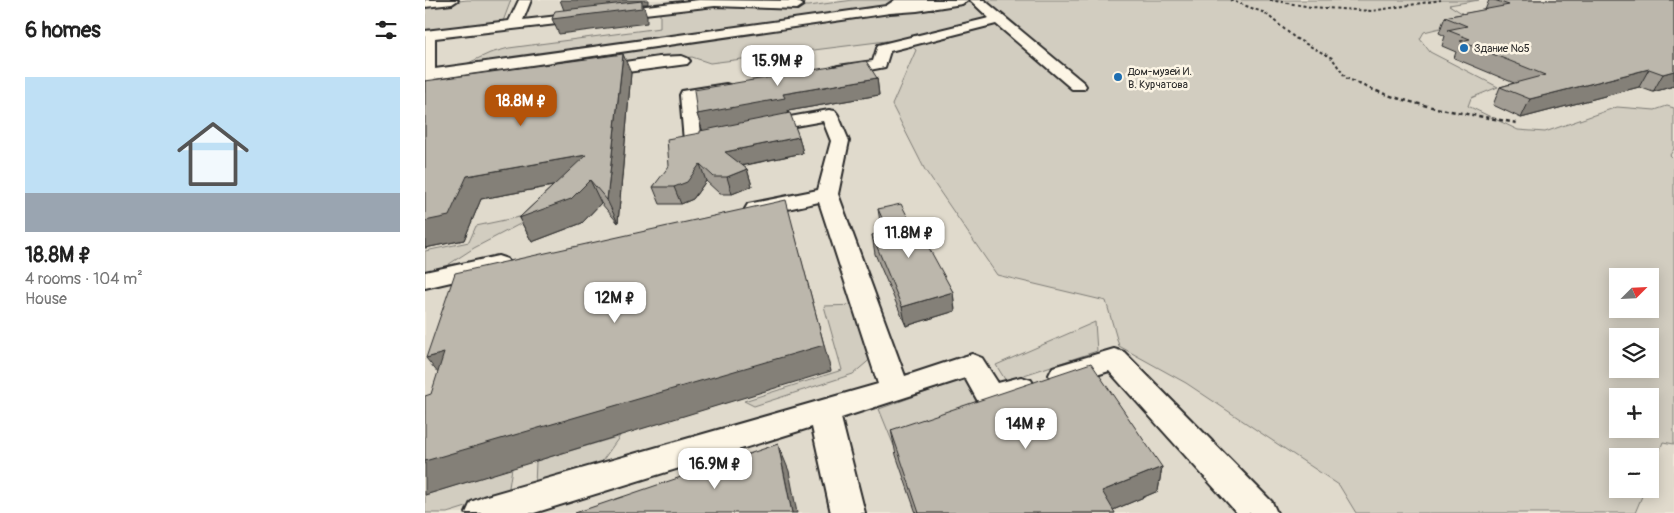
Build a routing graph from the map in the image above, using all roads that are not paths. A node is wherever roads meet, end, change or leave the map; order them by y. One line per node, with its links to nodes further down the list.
1 (452, 0): 6 (lane)
2 (525, 0): 10 (lane)
3 (962, 0): 5 (lane)
4 (976, 0): 9 (lane)
5 (930, 2): 8 (lane)
6 (425, 3)
7 (787, 3): 10 (lane)
8 (896, 4): 17 (lane)
9 (999, 19): 14 (lane); 16 (lane)
10 (514, 26): 11 (lane)
11 (427, 35): 17 (lane)
12 (681, 61): 13 (lane)
13 (581, 73)
14 (823, 73)
15 (745, 86): 19 (lane)
16 (1078, 86)
17 (428, 88)
18 (751, 130): 20 (lane)
19 (731, 133)
20 (827, 194): 21 (lane); 24 (lane)
21 (739, 212)
22 (515, 260): 23 (lane)
23 (426, 281)
24 (895, 390): 25 (lane); 28 (lane)
25 (824, 411): 26 (lane); 27 (lane)
26 (483, 513)
27 (848, 513)
28 (1260, 513)

